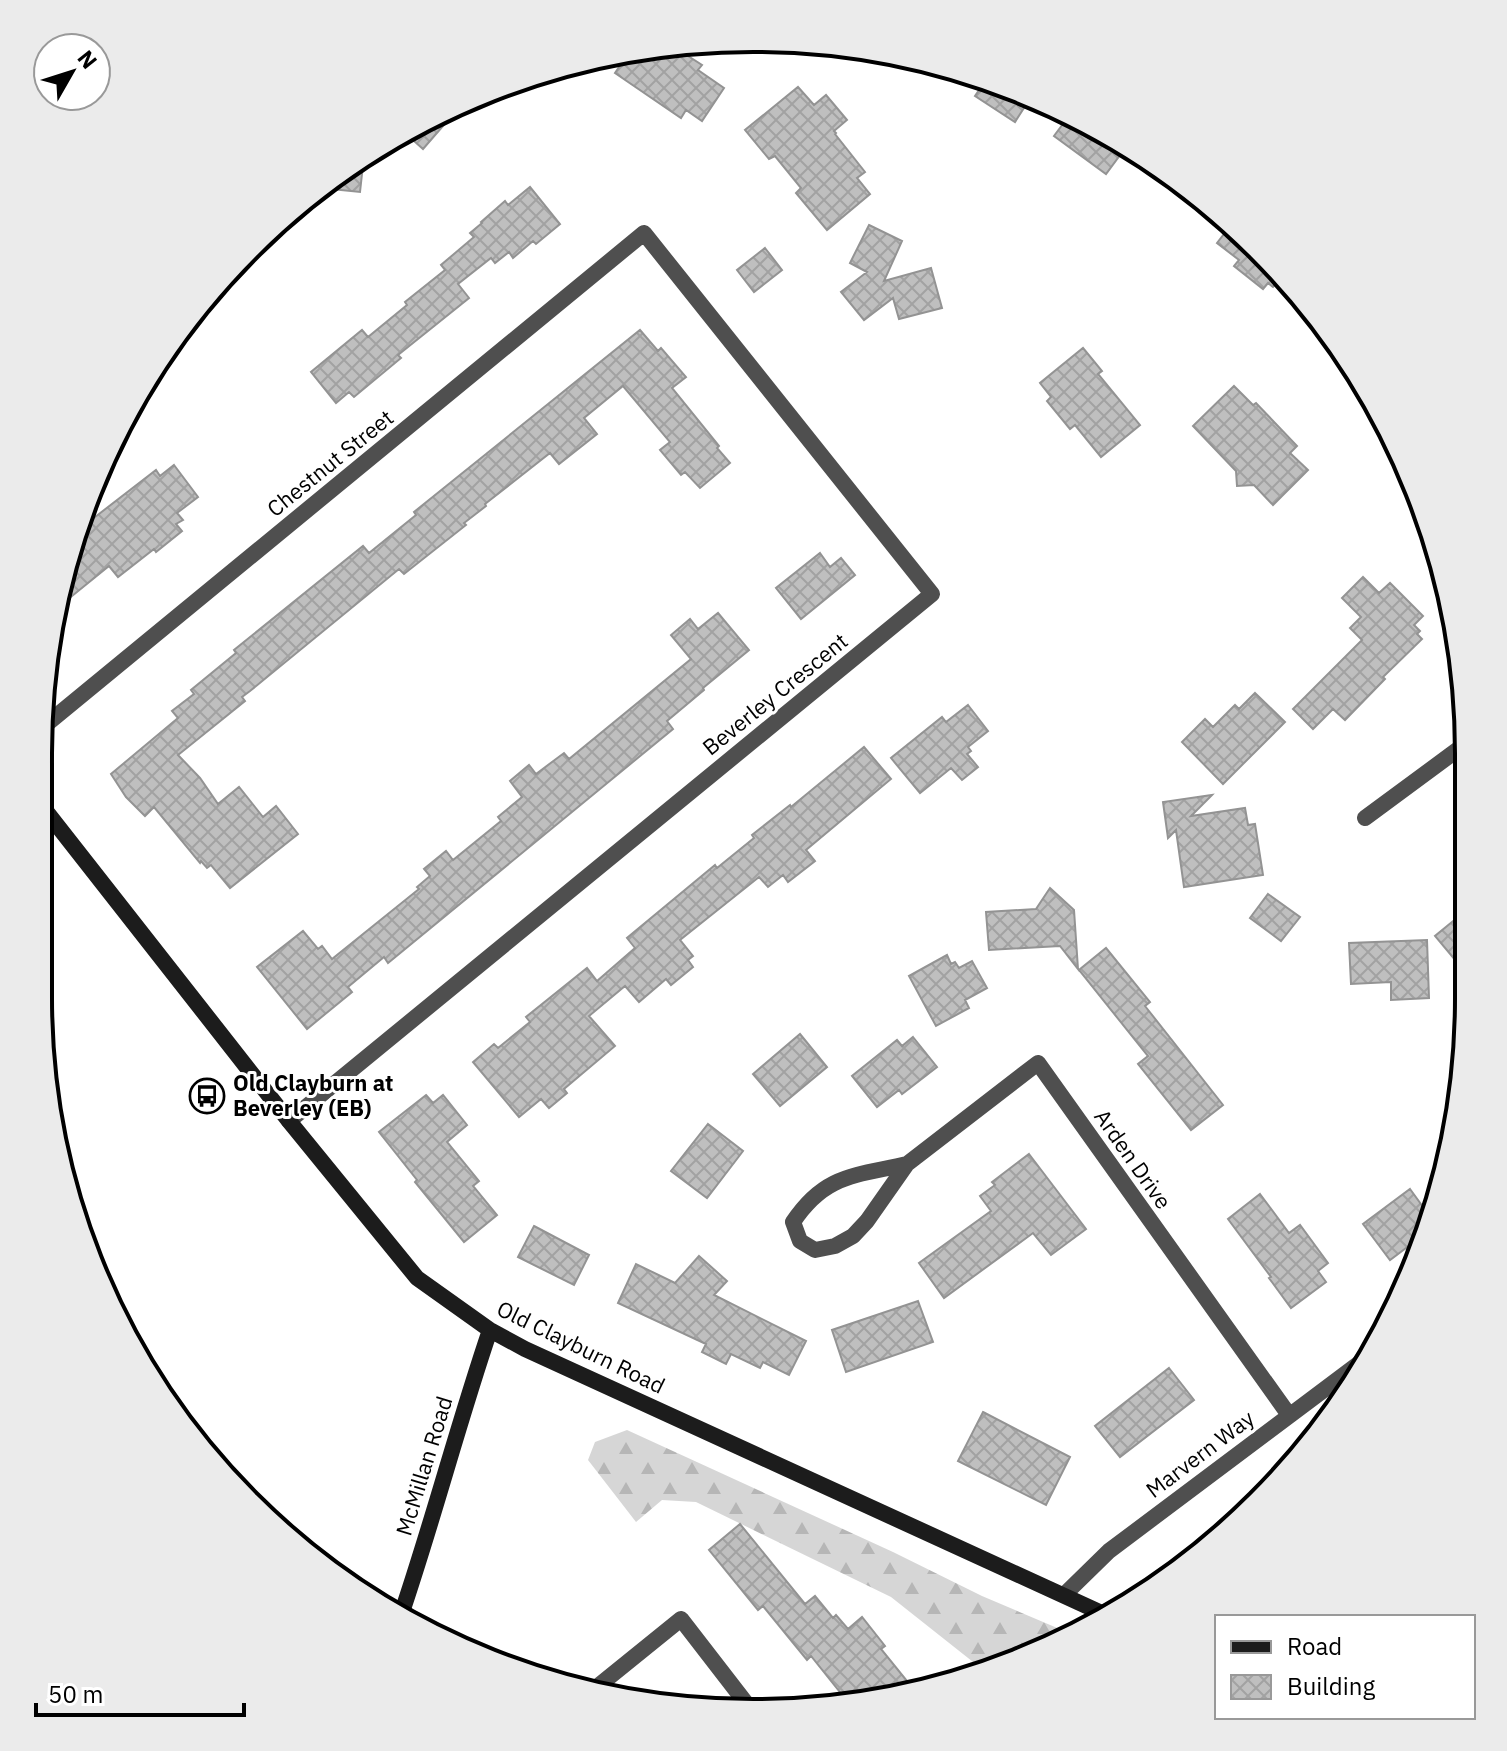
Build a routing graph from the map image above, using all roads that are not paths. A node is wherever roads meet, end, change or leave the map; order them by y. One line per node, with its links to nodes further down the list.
1 (644, 233): 2 (street, Chestnut Street); 6 (street, Beverley Crescent)
2 (54, 718)
3 (1455, 752): 4 (street)
4 (1365, 818)
5 (52, 819): 6 (main road, Old Clayburn Road)
6 (289, 1121): 8 (main road, Old Clayburn Road)
7 (907, 1164): 7 (street, Arden Drive); 10 (street, Arden Drive)
8 (490, 1330): 11 (main road, Old Clayburn Road); 12 (main road, McMillan Road)
9 (1345, 1373): 10 (street, Marvern Way)
10 (1289, 1415): 11 (street, Marvern Way)
11 (1064, 1595): 13 (main road, Old Clayburn Road)
12 (404, 1605)
13 (1095, 1610)
14 (603, 1682): 15 (street)
15 (742, 1698)

